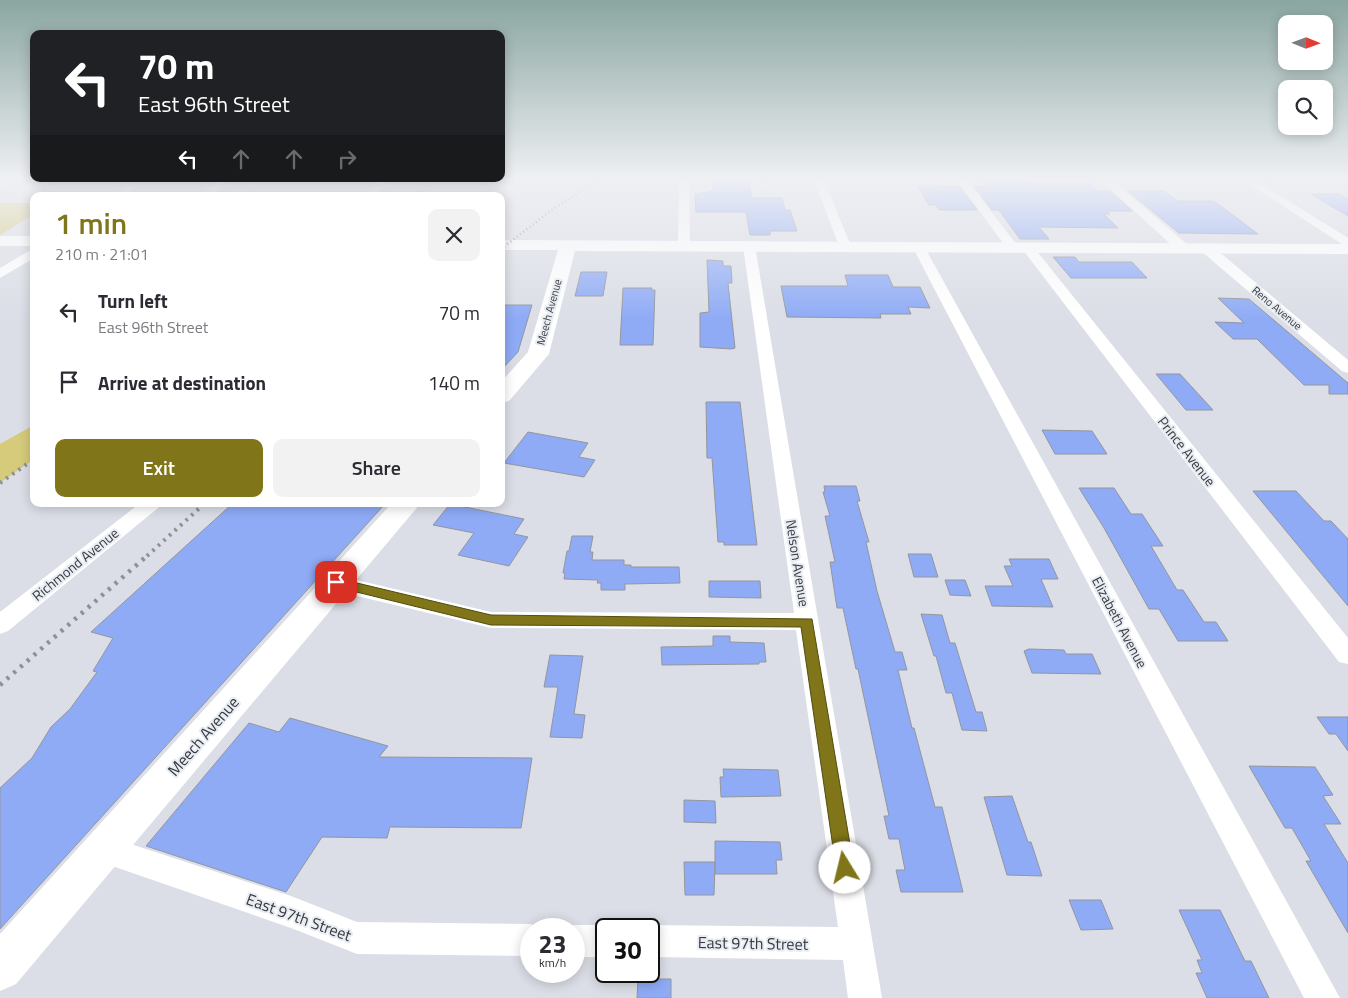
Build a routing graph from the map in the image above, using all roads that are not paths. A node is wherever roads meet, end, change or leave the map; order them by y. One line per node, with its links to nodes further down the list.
1 (684, 227): 11 (street)
2 (837, 227): 13 (street)
3 (1002, 227): 15 (street, Prince Avenue)
4 (1159, 227): 16 (street)
5 (1321, 227): 8 (street)
6 (0, 241): 7 (main road)
7 (30, 241)
8 (1348, 244)
9 (505, 245): 10 (main road)
10 (568, 245): 11 (main road); 22 (main road, Meech Avenue)
11 (684, 245): 12 (main road)
12 (749, 246): 13 (main road); 26 (street, Nelson Avenue)
13 (845, 246): 14 (main road)
14 (918, 246): 15 (main road); 35 (street, Elizabeth Avenue)
15 (1019, 247): 16 (main road); 28 (street, Prince Avenue)
16 (1183, 248): 17 (main road)
17 (1206, 248): 18 (main road); 21 (street, Reno Avenue)
18 (1348, 248)
19 (30, 255): 20 (street)
20 (0, 274)
21 (1348, 368)
22 (505, 391)
23 (147, 507): 27 (street, Richmond Avenue)
24 (403, 507): 25 (main road, Meech Avenue)
25 (336, 582): 26 (street); 29 (main road, Meech Avenue)
26 (807, 622): 32 (street, Nelson Avenue)
27 (0, 625)
28 (1348, 656)
29 (104, 849): 30 (street, East 97th Street); 33 (main road, Meech Avenue)
30 (520, 940)
31 (660, 942): 32 (street, East 97th Street)
32 (856, 944): 34 (street, Nelson Avenue)
33 (0, 968)
34 (865, 998)
35 (1323, 998)

